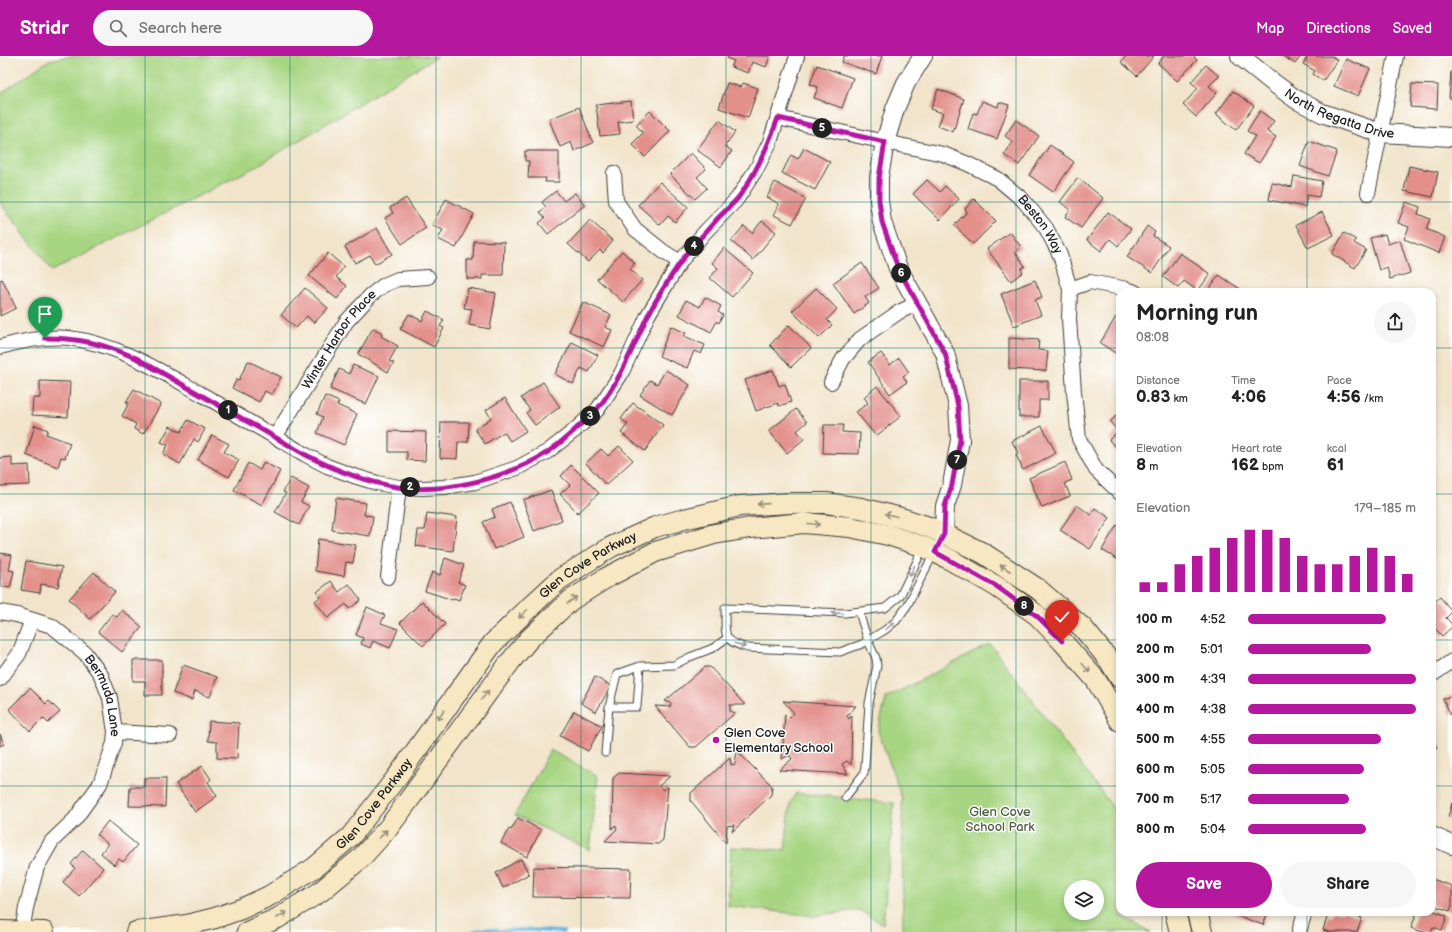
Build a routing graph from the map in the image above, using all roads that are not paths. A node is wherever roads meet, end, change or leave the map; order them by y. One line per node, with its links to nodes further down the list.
1 (797, 56): 5 (street)
2 (923, 56): 8 (street)
3 (1240, 56): 6 (street, North Regatta Drive)
4 (1396, 56): 6 (street)
5 (778, 118): 8 (street, Beston Way); 11 (street)
6 (1380, 133): 7 (street, North Regatta Drive); 10 (street)
7 (1452, 138)
8 (885, 142): 14 (street, Beston Way); 15 (street)
9 (614, 173): 11 (street)
10 (1368, 193)
11 (680, 262): 19 (street)
12 (428, 277): 18 (street, Winter Harbor Place)
13 (1127, 288): 14 (street)
14 (1070, 289): 20 (street, Beston Way)
15 (918, 303): 17 (street); 21 (street)
16 (0, 347): 18 (street)
17 (831, 382)
18 (275, 437): 19 (street)
19 (398, 487): 22 (street)
20 (1116, 489)
21 (932, 540): 24 (lane, one-way to 24); 27 (lane, one-way to 21); 30 (main road, Glen Cove Parkway, one-way to 21); 34 (main road, Glen Cove Parkway, one-way to 34); 47 (main road, Glen Cove Parkway, one-way to 47); 48 (main road, Glen Cove Parkway, one-way to 21)
22 (388, 576)
23 (0, 612): 25 (street, Bermuda Lane)
24 (859, 612): 26 (lane, one-way to 26); 27 (lane)
25 (32, 620): 32 (street); 35 (street, Bermuda Lane)
26 (727, 638): 27 (lane, one-way to 27); 29 (lane)
27 (868, 641): 38 (lane)
28 (1452, 661): 31 (street)
29 (640, 666): 33 (lane); 33 (lane)
30 (1116, 671)
31 (1436, 672)
32 (0, 679)
33 (609, 707): 37 (lane)
34 (1116, 714)
35 (115, 732): 36 (street); 45 (street, Bermuda Lane)
36 (170, 735)
37 (605, 753)
38 (845, 798)
39 (1436, 838): 40 (street)
40 (1452, 845)
41 (1176, 916): 49 (main road)
42 (1197, 916): 50 (main road)
43 (1304, 916): 51 (street)
44 (0, 931): 45 (main road)
45 (22, 932): 46 (main road)
46 (44, 932)
47 (136, 932)
48 (247, 932)
49 (1180, 932)
50 (1202, 932)
51 (1299, 932)

